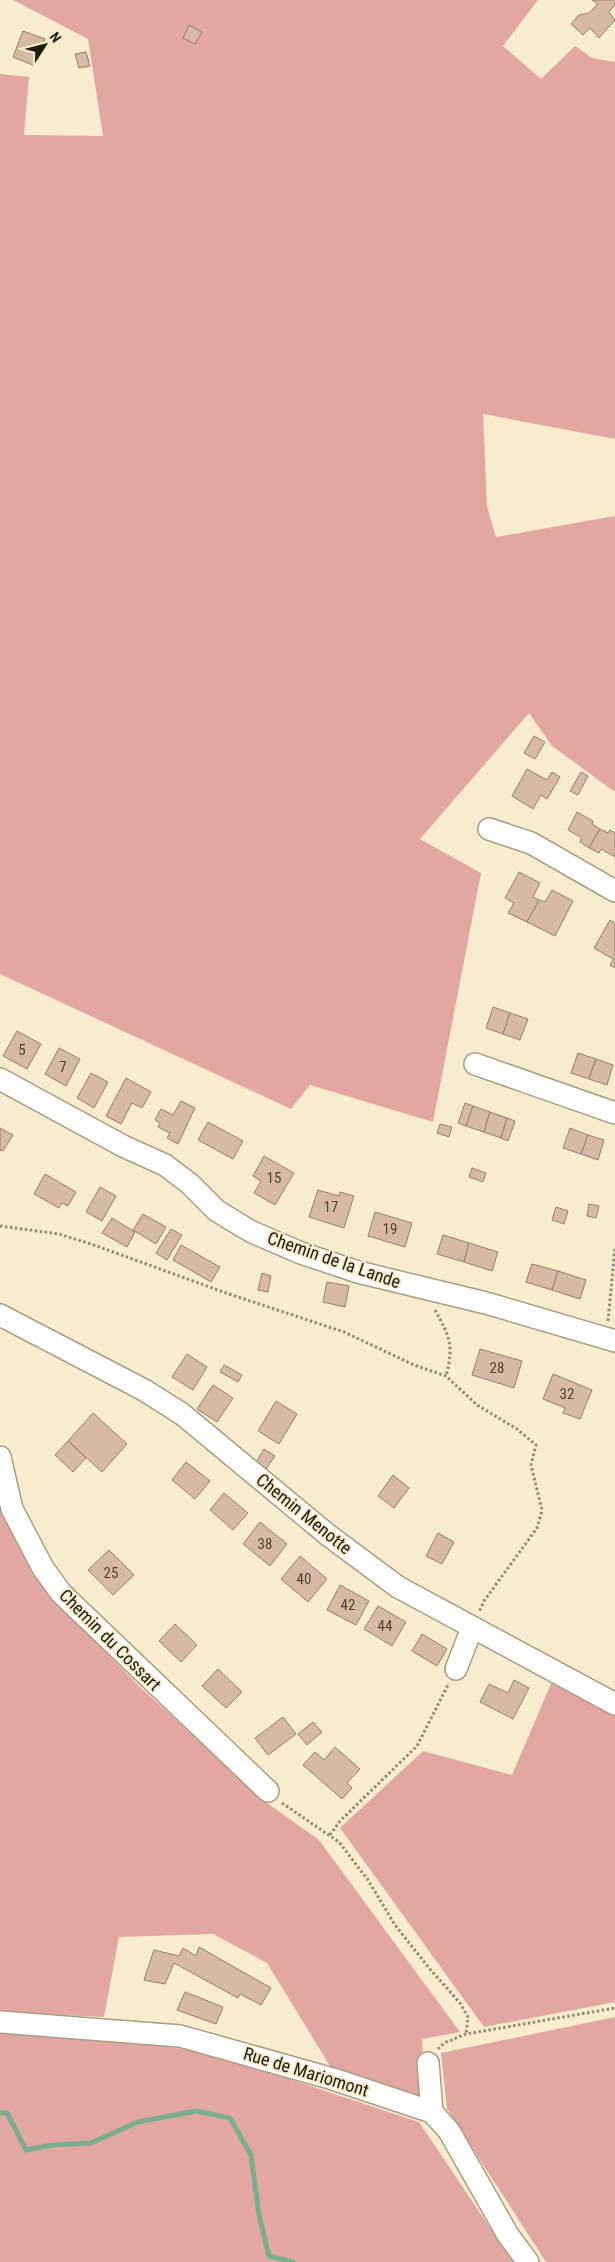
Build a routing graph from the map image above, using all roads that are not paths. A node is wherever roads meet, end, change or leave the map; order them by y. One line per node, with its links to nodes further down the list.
1 (489, 829): 2 (street)
2 (615, 891)
3 (474, 1064): 5 (street)
4 (0, 1079): 7 (street, Chemin de la Lande)
5 (615, 1113)
6 (0, 1315): 9 (street, Chemin Menotte)
7 (611, 1340)
8 (0, 1456): 12 (street, Chemin du Cossart)
9 (472, 1628): 10 (street); 11 (street, Chemin Menotte)
10 (456, 1669)
11 (615, 1704)
12 (268, 1791)
13 (0, 2022): 15 (street, Rue de Mariomont)
14 (428, 2063): 15 (street)
15 (432, 2112): 16 (street)
16 (528, 2262)

